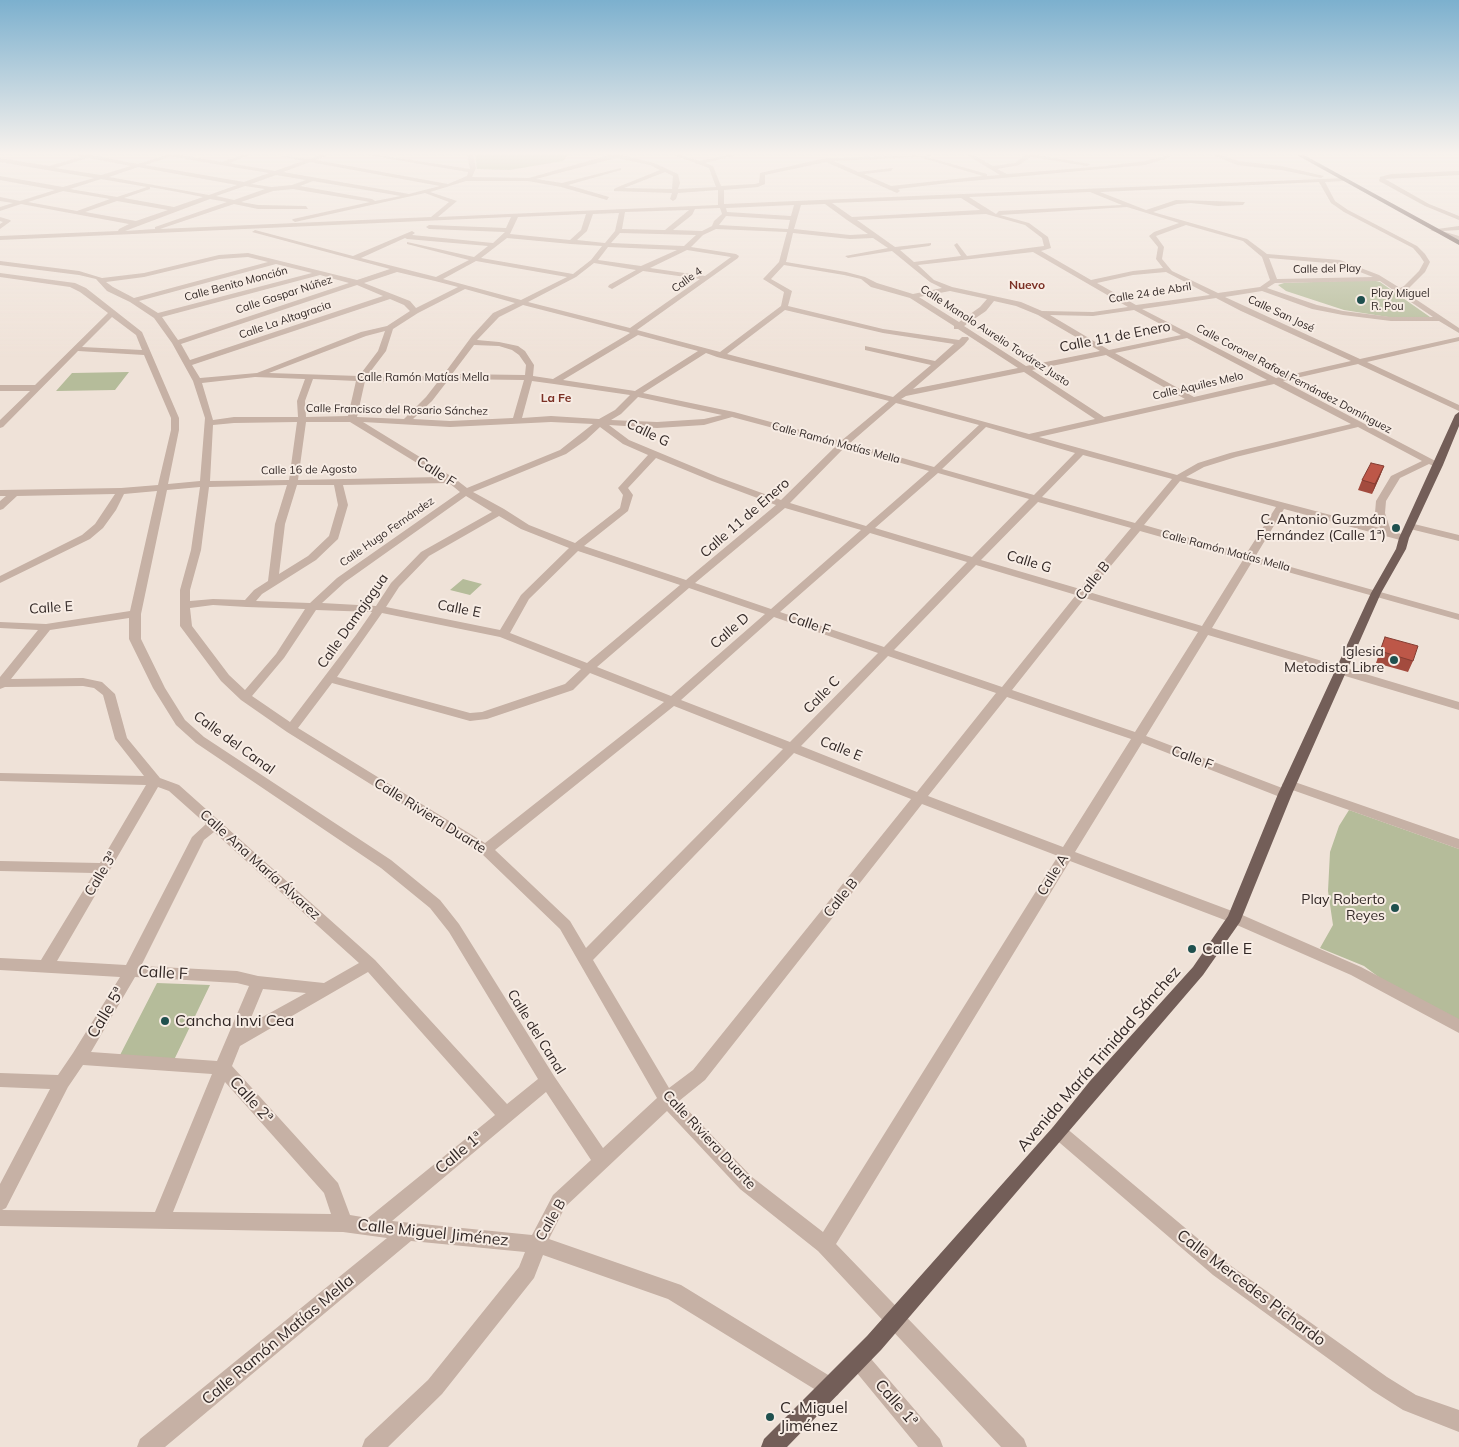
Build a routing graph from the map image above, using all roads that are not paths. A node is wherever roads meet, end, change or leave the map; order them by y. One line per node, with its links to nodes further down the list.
1 (136, 223): 26 (street)
2 (173, 223): 23 (street)
3 (288, 223): 17 (street)
4 (427, 223): 16 (street)
5 (513, 223): 27 (street)
6 (587, 223): 33 (street)
7 (620, 223): 21 (street)
8 (679, 223): 24 (street)
9 (716, 223): 18 (street)
10 (793, 223): 25 (street)
11 (854, 223): 29 (street)
12 (1022, 223): 41 (street)
13 (1187, 223): 43 (street); 54 (street)
14 (1368, 223): 69 (street)
15 (1421, 223): 22 (main road)
16 (422, 225): 17 (street); 27 (street, Calle 4); 32 (street)
17 (271, 227): 19 (street)
18 (714, 227): 25 (street); 28 (street)
19 (241, 228): 23 (street); 45 (street)
20 (1459, 228): 22 (street)
21 (618, 231): 24 (street); 37 (street)
22 (1436, 231): 31 (street); 34 (main road)
23 (149, 232): 26 (street)
24 (667, 232): 28 (street)
25 (790, 232): 29 (street); 50 (street)
26 (117, 233): 30 (street)
27 (508, 233): 33 (street, Calle 4); 36 (street)
28 (703, 233): 39 (street)
29 (873, 236): 40 (street)
30 (0, 238)
31 (1459, 238)
32 (408, 240): 36 (street); 45 (street); 46 (street)
33 (571, 242): 37 (street, Calle 4)
34 (1459, 243)
35 (929, 244): 40 (street)
36 (494, 245): 46 (street)
37 (608, 245): 39 (street, Calle 4); 47 (street)
38 (957, 245): 44 (street)
39 (686, 248): 52 (street); 58 (street, Calle 4)
40 (893, 250): 42 (street); 51 (street)
41 (1036, 251): 44 (street); 63 (street, Calle Coronel Rafael Fernández Domínguez)
42 (848, 256)
43 (1265, 256): 59 (street); 62 (street)
44 (965, 257): 51 (street)
45 (354, 258): 53 (street)
46 (476, 259): 57 (street); 61 (street)
47 (593, 261): 52 (street); 57 (street)
48 (0, 262): 60 (street, Calle Riviera Duarte)
49 (276, 262): 55 (street); 60 (street); 74 (street)
50 (782, 263): 72 (street, Calle Manolo Aurelio Tavárez Justo); 77 (street)
51 (913, 264): 67 (street)
52 (643, 268): 58 (street); 66 (street)
53 (398, 269): 61 (street); 64 (street, Calle Gaspar Núñez)
54 (1168, 270): 63 (street); 70 (street, Calle San José)
55 (320, 273): 64 (street); 81 (street, Calle Benito Monción)
56 (0, 275): 79 (street, Calle del Canal)
57 (574, 276): 75 (street)
58 (705, 278): 86 (street, Calle 4)
59 (1381, 279): 62 (street, Calle del Play); 69 (street)
60 (101, 280): 74 (street, Calle Riviera Duarte)
61 (437, 280): 65 (street)
62 (1273, 281): 68 (street)
63 (1091, 282): 76 (street, Calle Coronel Rafael Fernández Domínguez)
64 (358, 283): 71 (street); 92 (street, Calle Gaspar Núñez)
65 (464, 287): 75 (street); 78 (street)
66 (612, 287)
67 (950, 289): 72 (street); 73 (street)
68 (1262, 289): 70 (street, Calle 24 de Abril); 82 (street)
69 (1400, 291): 82 (street)
70 (1214, 295): 76 (street, Calle 24 de Abril); 99 (street, Calle San José)
71 (390, 296): 78 (street); 100 (street, Calle La Altagracia)
72 (913, 296): 83 (street, Calle Manolo Aurelio Tavárez Justo)
73 (992, 298): 80 (street); 83 (street)
74 (133, 300): 81 (street, Calle Riviera Duarte)
75 (521, 302): 86 (street); 90 (street)
76 (1133, 306): 80 (street, Calle 24 de Abril); 88 (street, Calle Coronel Rafael Fernández Domínguez)
77 (784, 307): 91 (street); 98 (street)
78 (414, 311): 84 (street)
79 (112, 313): 94 (street); 97 (street, Calle del Canal)
80 (1041, 313): 96 (street)
81 (157, 316): 92 (street, Calle Riviera Duarte)
82 (1440, 320): 85 (street)
83 (957, 326): 87 (street, Calle Manolo Aurelio Tavárez Justo)
84 (390, 328): 103 (street); 107 (street)
85 (1459, 331)
86 (633, 332): 95 (street); 109 (street, Calle 4)
87 (970, 335): 91 (street); 102 (street, Calle Manolo Aurelio Tavárez Justo)
88 (1188, 336): 96 (street, Calle 11 de Enero); 110 (street, Calle Coronel Rafael Fernández Domínguez)
89 (1459, 339): 99 (street, Calle Aquiles Melo)
90 (472, 342): 104 (street); 106 (street)
91 (961, 342): 101 (street)
92 (176, 343): 100 (street, Calle Riviera Duarte)
93 (868, 348): 101 (street)
94 (76, 349): 97 (street); 112 (street)
95 (703, 351): 98 (street); 113 (street, Calle Hugo Fernández)
96 (1107, 352): 102 (street, Calle 11 de Enero); 115 (street)
97 (148, 353): 140 (street, Calle del Canal)
98 (720, 355): 114 (street)
99 (1356, 362): 110 (street, Calle Aquiles Melo); 116 (street, Calle San José)
100 (187, 364): 108 (street, Calle Riviera Duarte)
101 (936, 364): 114 (street)
102 (1024, 369): 114 (street, Calle 11 de Enero); 121 (street, Calle Manolo Aurelio Tavárez Justo)
103 (255, 375): 105 (street, Calle Ramón Matías Mella); 108 (street, Calle Ramón Matías Mella)
104 (447, 376): 106 (street, Calle Ramón Matías Mella); 107 (street, Calle Ramón Matías Mella); 122 (street)
105 (310, 377): 107 (street, Calle Ramón Matías Mella); 120 (street)
106 (529, 378): 109 (street, Calle Ramón Matías Mella); 123 (street)
107 (361, 379): 119 (street)
108 (197, 380): 125 (street, Calle Riviera Duarte)
109 (554, 382): 113 (street, Calle Ramón Matías Mella)
110 (1273, 382): 115 (street, Calle Aquiles Melo); 128 (street, Calle Coronel Rafael Fernández Domínguez)
111 (0, 388): 112 (street)
112 (38, 388): 127 (street)
113 (636, 394): 117 (street, Calle Ramón Matías Mella); 124 (street, Calle Hugo Fernández)
114 (899, 397): 126 (street); 130 (street, Calle 11 de Enero)
115 (1192, 399): 121 (street, Calle Aquiles Melo)
116 (1459, 408)
117 (734, 415): 124 (street, Calle Francisco del Rosario Sánchez); 130 (street, Calle Ramón Matías Mella)
118 (1459, 415): 133 (main road, Avenida María Trinidad Sánchez)
119 (352, 418): 120 (street, Calle Francisco del Rosario Sánchez); 122 (street, Calle Francisco del Rosario Sánchez); 136 (street, Calle F)
120 (302, 419): 125 (street, Calle Francisco del Rosario Sánchez); 138 (street)
121 (1103, 420): 129 (street, Calle Aquiles Melo)
122 (406, 421): 123 (street, Calle Francisco del Rosario Sánchez)
123 (517, 421): 124 (street, Calle Francisco del Rosario Sánchez)
124 (600, 422): 132 (street, Calle G); 142 (street, Calle Hugo Fernández)
125 (209, 423): 139 (street, Calle Riviera Duarte)
126 (984, 424): 129 (street); 134 (street, Calle D)
127 (0, 425)
128 (1357, 425): 133 (street, Calle Coronel Rafael Fernández Domínguez); 135 (street, Calle B)
129 (1030, 436): 131 (street)
130 (843, 444): 134 (street, Calle Ramón Matías Mella); 146 (street, Calle 11 de Enero)
131 (1081, 452): 135 (street); 145 (street, Calle C)
132 (654, 454): 146 (street, Calle G); 155 (street)
133 (1434, 463): 152 (main road, Avenida María Trinidad Sánchez); 153 (street)
134 (936, 470): 145 (street, Calle Ramón Matías Mella); 151 (street, Calle D)
135 (1178, 478): 147 (street); 150 (street, Calle B)
136 (451, 480): 137 (street, Calle 16 de Agosto); 142 (street, Calle F)
137 (338, 482): 138 (street, Calle 16 de Agosto); 159 (street)
138 (293, 483): 139 (street, Calle 16 de Agosto); 159 (street)
139 (202, 484): 140 (street, Calle 16 de Agosto); 164 (street, Calle Riviera Duarte)
140 (164, 488): 141 (street, Calle 16 de Agosto); 168 (street, Calle del Canal)
141 (121, 491): 144 (street, Calle 16 de Agosto); 158 (street)
142 (466, 492): 149 (street, Calle F); 165 (street, Calle Hugo Fernández)
143 (0, 493): 144 (street, Calle 16 de Agosto)
144 (14, 493): 148 (street)
145 (1034, 498): 150 (street, Calle Ramón Matías Mella); 157 (street, Calle C)
146 (783, 504): 151 (street, Calle G); 160 (street, Calle 11 de Enero)
147 (1282, 505): 153 (street); 156 (street, Calle A)
148 (0, 507)
149 (501, 511): 155 (street, Calle F); 166 (street, Calle Damajagua)
150 (1138, 527): 156 (street, Calle Ramón Matías Mella); 162 (street, Calle B)
151 (868, 530): 157 (street, Calle G); 167 (street, Calle D)
152 (1407, 532): 153 (street); 154 (street); 161 (main road, Avenida María Trinidad Sánchez)
153 (1386, 533)
154 (1459, 538)
155 (578, 546): 160 (street, Calle F); 173 (street)
156 (1249, 557): 161 (street, Calle Ramón Matías Mella); 172 (street, Calle A)
157 (974, 561): 162 (street, Calle G); 174 (street, Calle C)
158 (0, 580)
159 (273, 583): 163 (street)
160 (689, 584): 167 (street, Calle F); 175 (street, Calle 11 de Enero)
161 (1376, 593): 169 (street, Calle Ramón Matías Mella); 176 (main road, Avenida María Trinidad Sánchez)
162 (1082, 594): 172 (street, Calle G); 179 (street, Calle B)
163 (247, 604): 164 (street, Calle E); 165 (street, Calle E)
164 (184, 605): 180 (street, Calle Riviera Duarte)
165 (312, 607): 166 (street, Calle E); 180 (street, Calle Hugo Fernández)
166 (377, 609): 173 (street, Calle E); 177 (street, Calle Damajagua)
167 (775, 612): 174 (street, Calle F); 181 (street, Calle D)
168 (135, 614): 171 (street, Calle E); 209 (street, Calle del Canal)
169 (1459, 617)
170 (0, 626): 171 (street, Calle E)
171 (46, 627): 178 (street)
172 (1204, 630): 176 (street, Calle G); 184 (street, Calle A)
173 (503, 634): 175 (street, Calle E)
174 (886, 651): 179 (street, Calle F); 185 (street, Calle C)
175 (589, 666): 177 (street, Calle 11 de Enero); 181 (street, Calle E)
176 (1340, 671): 182 (street, Calle G); 188 (main road, Avenida María Trinidad Sánchez)
177 (330, 679): 183 (street, Calle Damajagua)
178 (0, 684): 187 (street, Calle Ana María Álvarez)
179 (1005, 692): 184 (street, Calle F); 189 (street, Calle B)
180 (245, 697): 183 (street, Calle Riviera Duarte)
181 (671, 702): 185 (street, Calle E); 192 (street, Calle D)
182 (1459, 706)
183 (291, 729): 192 (street, Calle Riviera Duarte)
184 (1138, 737): 188 (street, Calle F); 193 (street, Calle A)
185 (792, 747): 189 (street, Calle E); 197 (street, Calle C)
186 (0, 777): 187 (street)
187 (155, 781): 190 (street, Calle Ana María Álvarez); 195 (street, Calle 3ª)
188 (1287, 789): 191 (street, Calle F); 196 (main road, Avenida María Trinidad Sánchez)
189 (920, 798): 193 (street, Calle E); 211 (street, Calle B)
190 (214, 825): 199 (street, Calle Ana María Álvarez); 201 (street, Calle 5ª)
191 (1459, 844)
192 (486, 850): 197 (street, Calle Riviera Duarte)
193 (1066, 854): 196 (street, Calle E); 221 (street, Calle A)
194 (0, 866): 195 (street)
195 (104, 868): 200 (street, Calle 3ª)
196 (1235, 918): 204 (street, Calle E); 213 (main road, Avenida María Trinidad Sánchez)
197 (586, 958): 211 (street, Calle Riviera Duarte)
198 (0, 964): 200 (street, Calle F)
199 (370, 964): 203 (street); 212 (street, Calle Ana María Álvarez)
200 (46, 966): 201 (street, Calle F)
201 (131, 971): 202 (street, Calle F); 206 (street, Calle 5ª)
202 (258, 982): 203 (street, Calle F); 205 (street)
203 (324, 989): 205 (street)
204 (1459, 1027)
205 (233, 1042): 207 (street)
206 (79, 1058): 207 (street, Calle 2ª); 210 (street, Calle 5ª)
207 (223, 1068): 216 (street); 217 (street, Calle 2ª)
208 (0, 1080): 210 (street)
209 (548, 1081): 212 (street, Calle 1ª); 214 (street, Calle del Canal)
210 (62, 1082): 215 (street, Calle 5ª)
211 (667, 1100): 214 (street, Calle B); 221 (street, Calle Riviera Duarte)
212 (505, 1114): 218 (street, Calle 1ª)
213 (1059, 1132): 222 (main road, Avenida María Trinidad Sánchez); 225 (street, Calle Mercedes Pichardo)
214 (601, 1160): 220 (street, Calle B)
215 (1, 1216): 216 (street, Calle Miguel Jiménez)
216 (160, 1221): 217 (street, Calle Miguel Jiménez)
217 (343, 1224): 218 (street, Calle Miguel Jiménez)
218 (371, 1226): 219 (street, Calle Miguel Jiménez)
219 (408, 1232): 220 (street, Calle Miguel Jiménez); 226 (street, Calle Ramón Matías Mella)
220 (536, 1244): 224 (street, Calle Miguel Jiménez); 227 (street, Calle B)
221 (825, 1245): 222 (street, Calle Riviera Duarte)
222 (895, 1318): 223 (main road, Avenida María Trinidad Sánchez); 230 (street, Calle Riviera Duarte)
223 (859, 1360): 224 (main road, Avenida María Trinidad Sánchez); 229 (street, Calle 1ª)
224 (831, 1388): 228 (main road, Avenida María Trinidad Sánchez)
225 (1459, 1422)
226 (148, 1447)
227 (374, 1447)
228 (772, 1447)
229 (932, 1447)
230 (1016, 1447)

